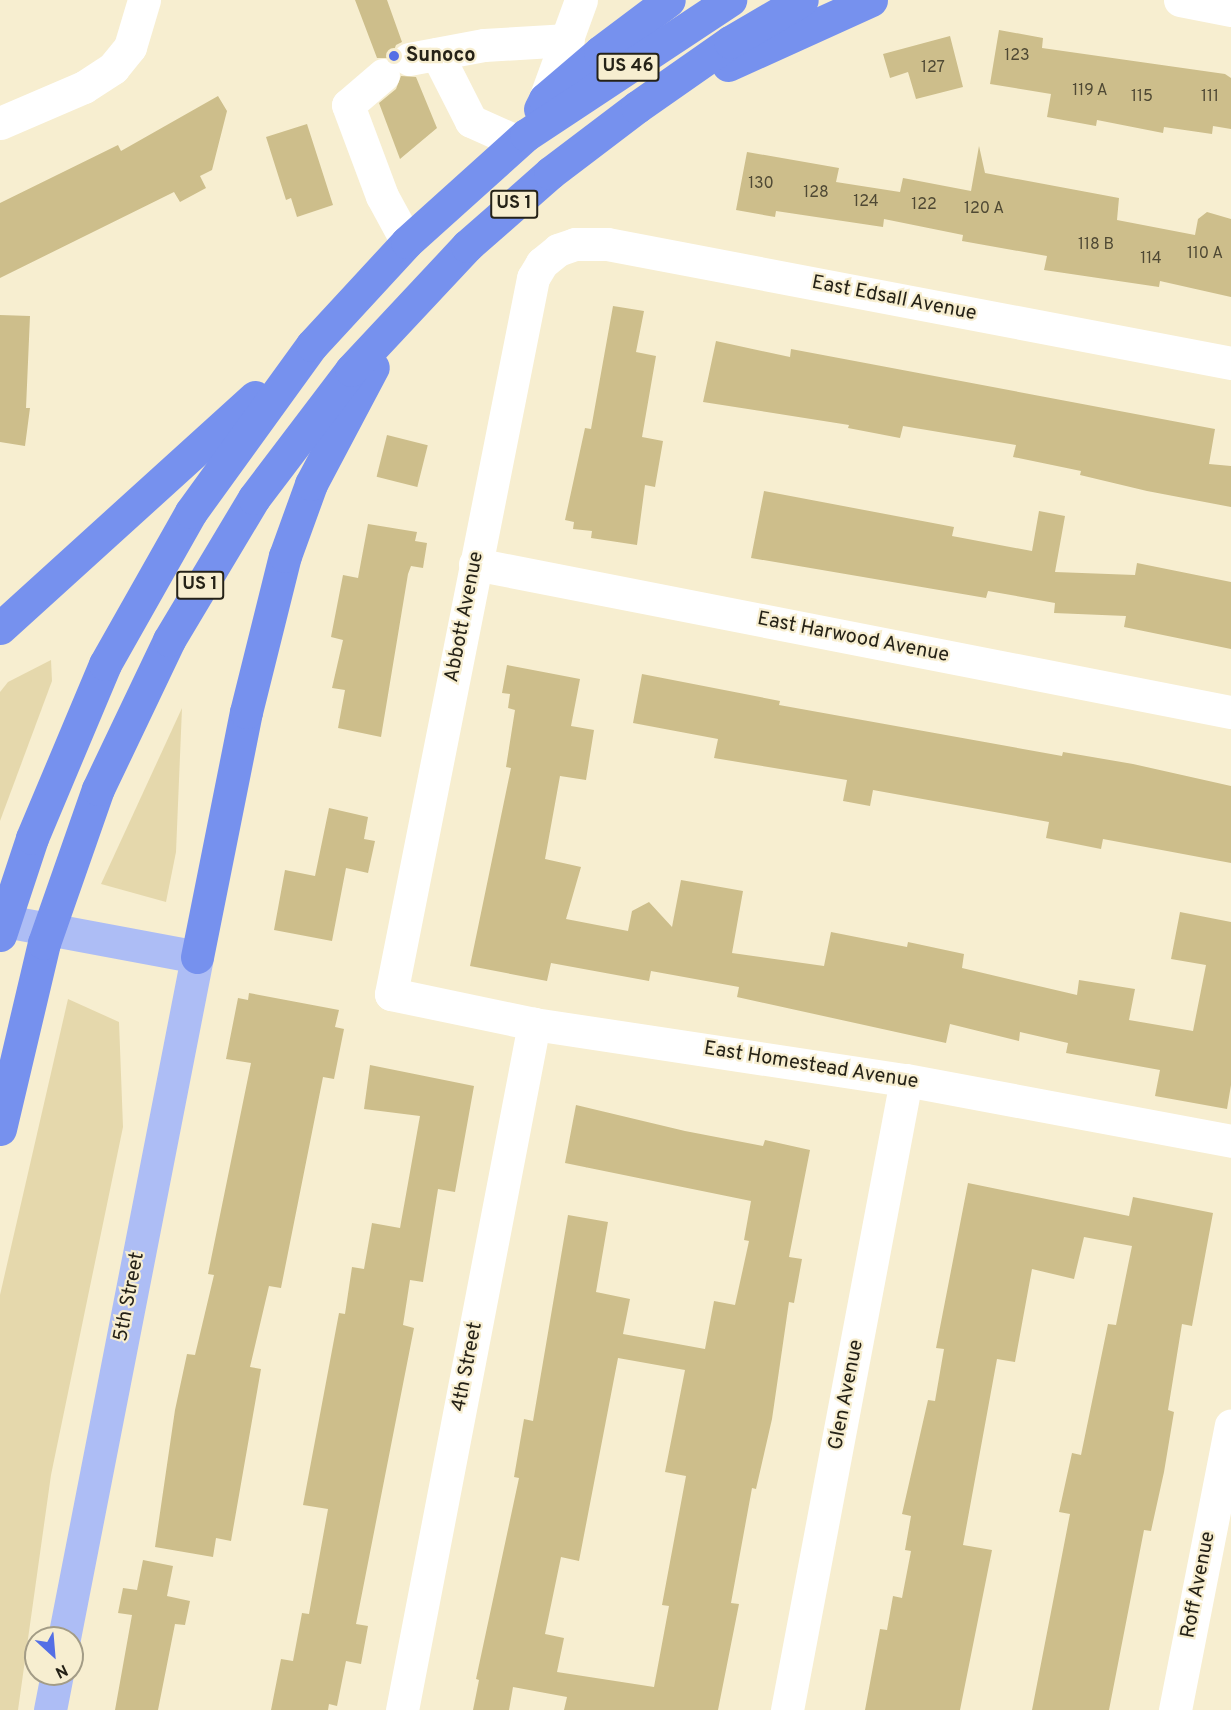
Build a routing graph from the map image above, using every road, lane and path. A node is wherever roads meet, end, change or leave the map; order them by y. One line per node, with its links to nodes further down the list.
1 (145, 0): 13 (street)
2 (581, 0): 9 (street)
3 (669, 0): 11 (highway, US 1)
4 (730, 0): 14 (highway, US 46)
5 (802, 0): 12 (highway, US 46)
6 (871, 0): 12 (highway, US 1)
7 (1180, 0): 8 (street)
8 (1231, 10)
9 (568, 40): 10 (street); 11 (street)
10 (410, 63): 14 (street); 15 (street)
11 (545, 99): 14 (highway, US 1)
12 (637, 107): 17 (highway, US 1)
13 (0, 123)
14 (522, 138): 15 (highway, US 1)
15 (407, 242): 18 (highway, US 1)
16 (558, 250): 19 (street, East Edsall Avenue); 20 (street, Abbott Avenue)
17 (402, 313): 25 (highway); 29 (highway, US 1)
18 (312, 345): 21 (highway); 24 (highway, US 1)
19 (1231, 363)
20 (475, 564): 22 (street, East Harwood Avenue); 26 (street, Abbott Avenue)
21 (0, 628)
22 (1231, 711)
23 (0, 920): 25 (main road)
24 (0, 935)
25 (197, 957): 32 (main road, 5th Street)
26 (391, 994): 27 (street, East Homestead Avenue)
27 (534, 1024): 28 (street, East Homestead Avenue); 35 (street, 4th Street)
28 (906, 1080): 30 (street, East Homestead Avenue); 36 (street, Glen Avenue)
29 (0, 1129)
30 (1231, 1141)
31 (1231, 1425): 37 (street, Roff Avenue)
32 (66, 1626)
33 (55, 1686): 34 (main road)
34 (50, 1710)
35 (402, 1710)
36 (788, 1710)
37 (1175, 1710)

